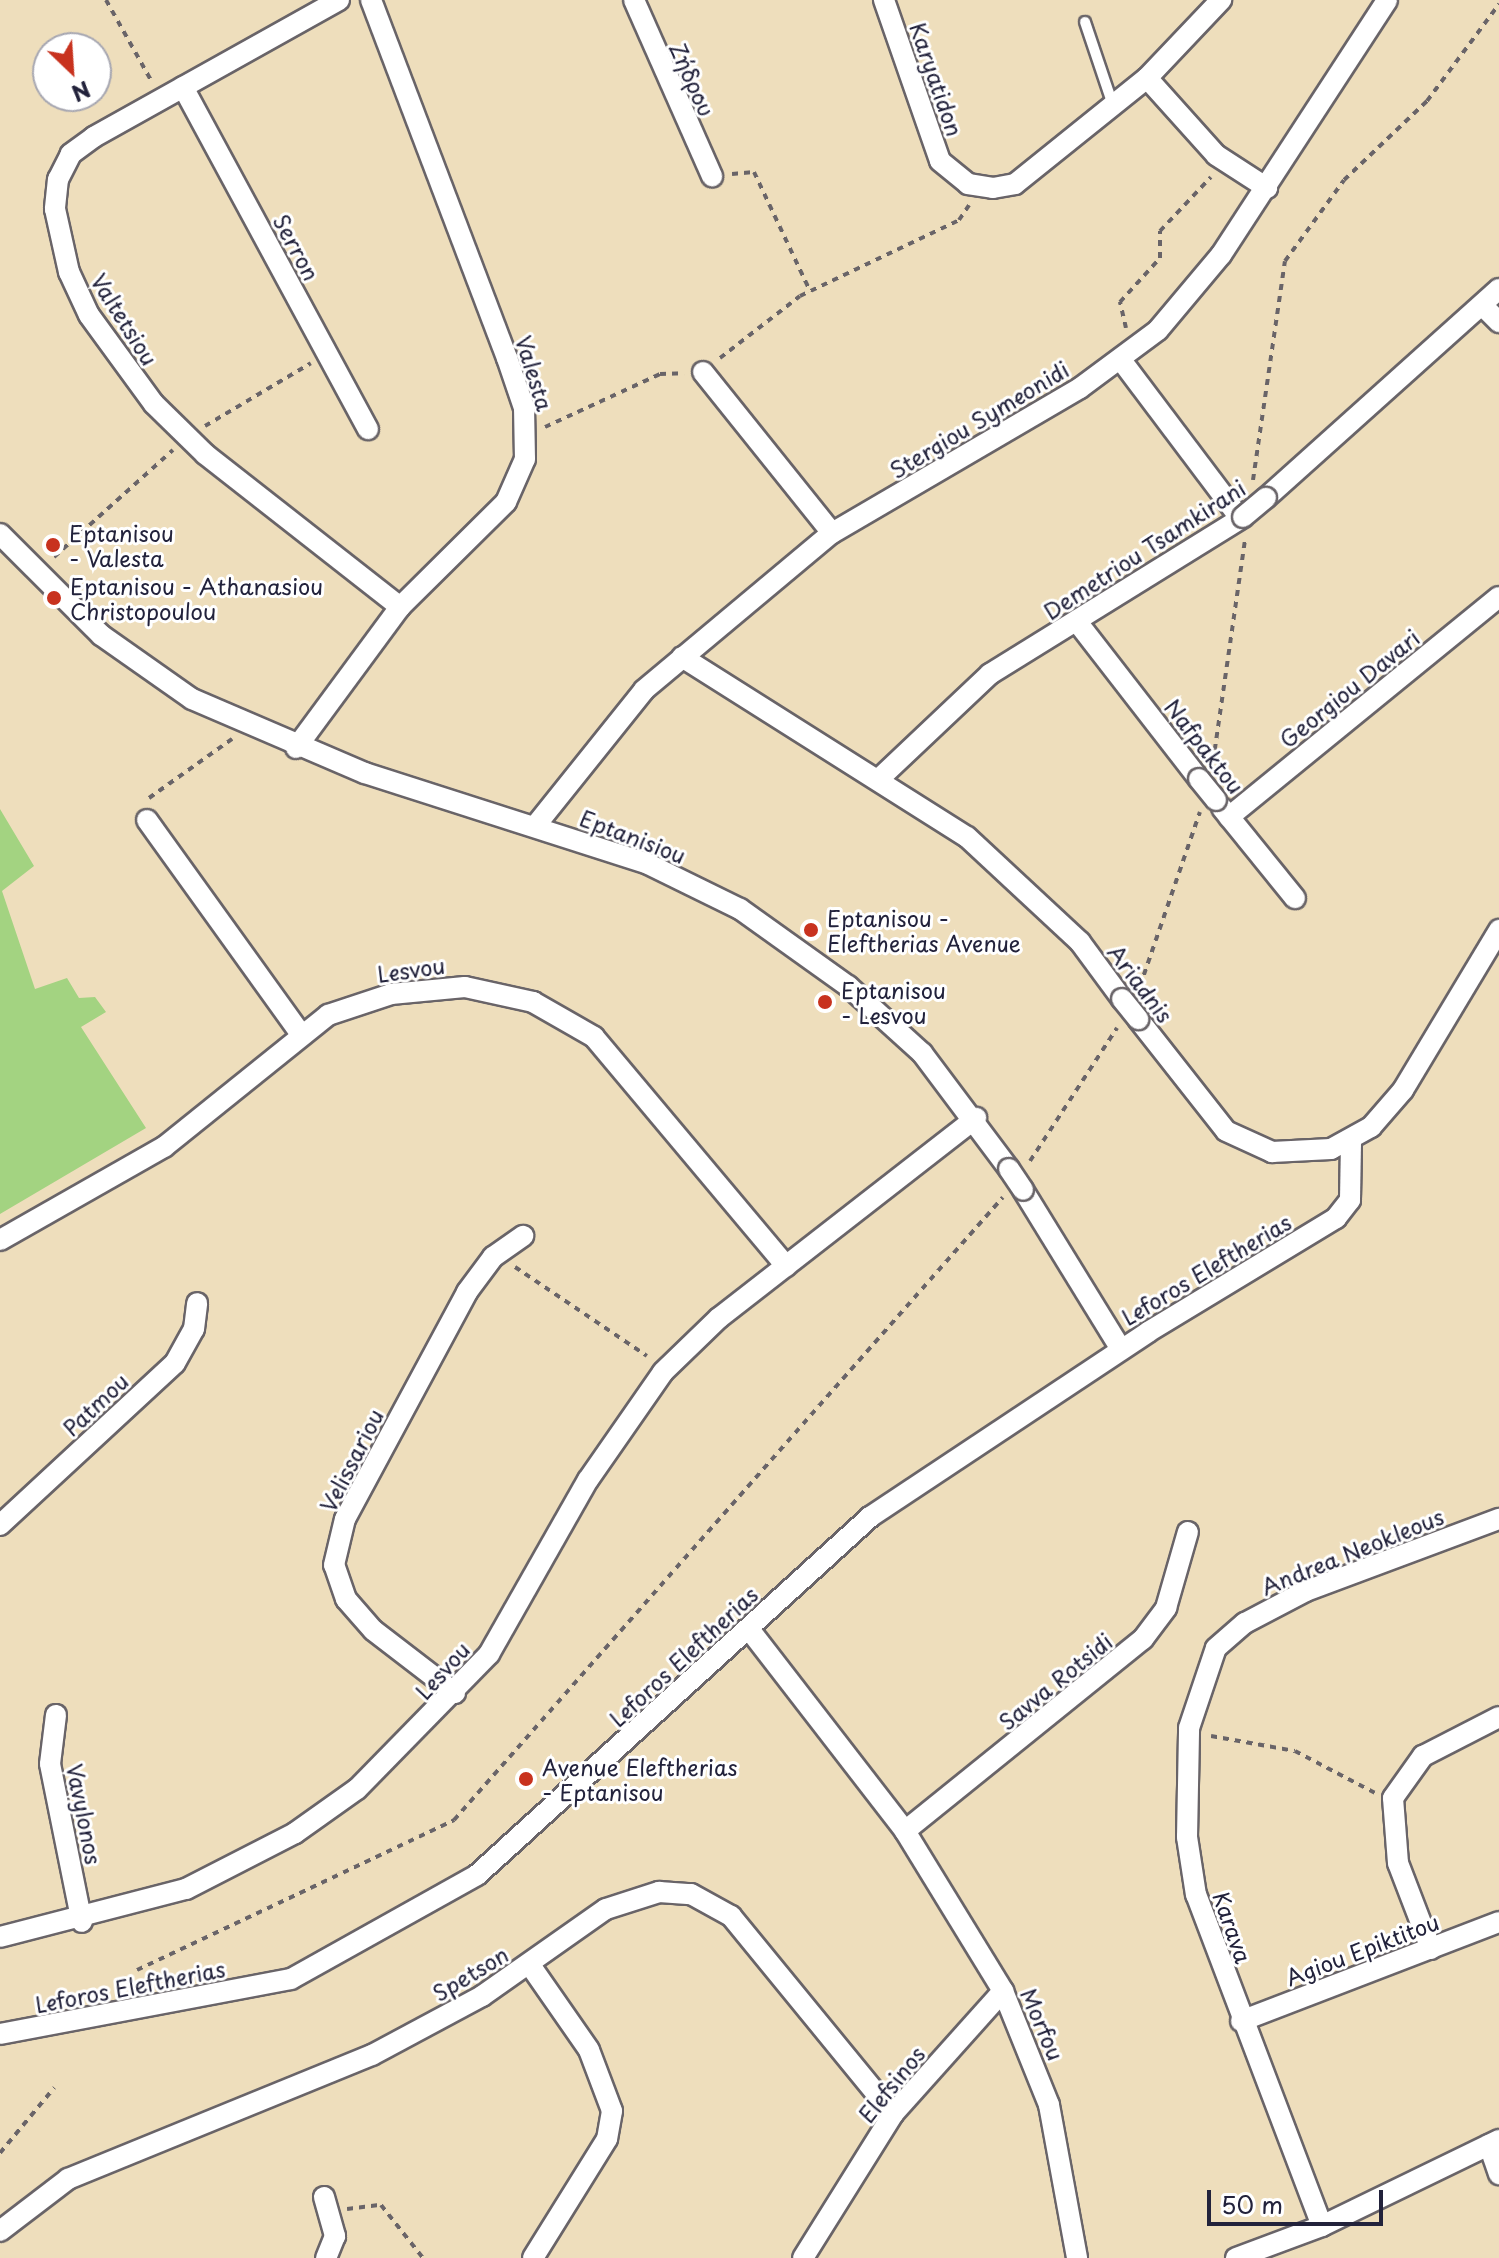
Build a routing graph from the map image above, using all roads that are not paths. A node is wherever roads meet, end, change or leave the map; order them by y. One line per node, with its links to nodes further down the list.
1 (339, 0): 9 (street, Valtetsiou)
2 (371, 0): 23 (street, Valesta)
3 (634, 0): 11 (street, Ζήδρου)
4 (884, 0): 10 (street, Karyatidon)
5 (1221, 0): 8 (street)
6 (1387, 0): 12 (street, Stergiou Symeonidi)
7 (1085, 22): 10 (lane)
8 (1147, 78): 10 (street); 12 (street)
9 (183, 87): 18 (street, Serron); 23 (street, Valtetsiou)
10 (1113, 105)
11 (712, 176)
12 (1267, 188): 16 (street, Stergiou Symeonidi)
13 (1499, 289): 14 (street, Demetriou Tsamkirani)
14 (1483, 306): 15 (street); 19 (street, Demetriou Tsamkirani)
15 (1499, 322)
16 (1126, 356): 19 (street); 20 (street, Stergiou Symeonidi)
17 (703, 372): 20 (street)
18 (368, 429)
19 (1249, 512): 24 (street, Demetriou Tsamkirani)
20 (832, 533): 25 (street, Stergiou Symeonidi)
21 (0, 534): 26 (street, Eptanisiou)
22 (1499, 597): 28 (street, Georgiou Davari)
23 (400, 607): 26 (street, Valesta)
24 (1078, 623): 27 (street, Demetriou Tsamkirani); 28 (street, Nafpaktou)
25 (682, 657): 27 (street, Ariadnis); 30 (street, Stergiou Symeonidi)
26 (296, 748): 30 (street, Eptanisiou)
27 (881, 777): 35 (street, Ariadnis)
28 (1229, 817): 31 (street, Nafpaktou)
29 (147, 820): 33 (street)
30 (536, 825): 34 (street, Eptanisiou)
31 (1295, 898)
32 (1499, 930): 35 (street)
33 (300, 1033): 37 (street, Lesvou); 38 (street, Lesvou)
34 (976, 1118): 38 (street, Lesvou); 40 (street, Eptanisiou, bridge)
35 (1351, 1141): 40 (street, Leforos Eleftherias)
36 (523, 1236): 46 (street, Velissariou)
37 (0, 1240)
38 (786, 1266): 46 (street, Lesvou)
39 (197, 1303): 42 (street, Patmou)
40 (1121, 1349): 44 (street, Leforos Eleftherias)
41 (1499, 1519): 45 (street, Andrea Neokleous)
42 (0, 1525)
43 (1188, 1532): 49 (street, Savva Rotsidi)
44 (749, 1629): 49 (street, Morfou); 57 (street, Leforos Eleftherias)
45 (1227, 1635): 56 (street, Karava)
46 (455, 1693): 50 (street, Lesvou)
47 (56, 1715): 50 (street, Vavylonos)
48 (1499, 1717): 53 (street)
49 (905, 1831): 55 (street, Morfou)
50 (82, 1922): 52 (street, Lesvou)
51 (1499, 1922): 53 (street, Agiou Epiktitou)
52 (0, 1937)
53 (1431, 1949): 56 (street, Agiou Epiktitou)
54 (530, 1965): 58 (street, Spetson); 63 (street, Spetson); 65 (street)
55 (1003, 1991): 58 (street, Elefsinos); 67 (street, Morfou)
56 (1241, 2021): 62 (street, Karava)
57 (0, 2034)
58 (893, 2114): 66 (street, Elefsinos)
59 (1494, 2142): 60 (street); 62 (street)
60 (1499, 2174)
61 (327, 2204): 64 (street)
62 (1322, 2226): 68 (street)
63 (0, 2231)
64 (326, 2258)
65 (533, 2258)
66 (803, 2258)
67 (1077, 2258)
68 (1236, 2258)

